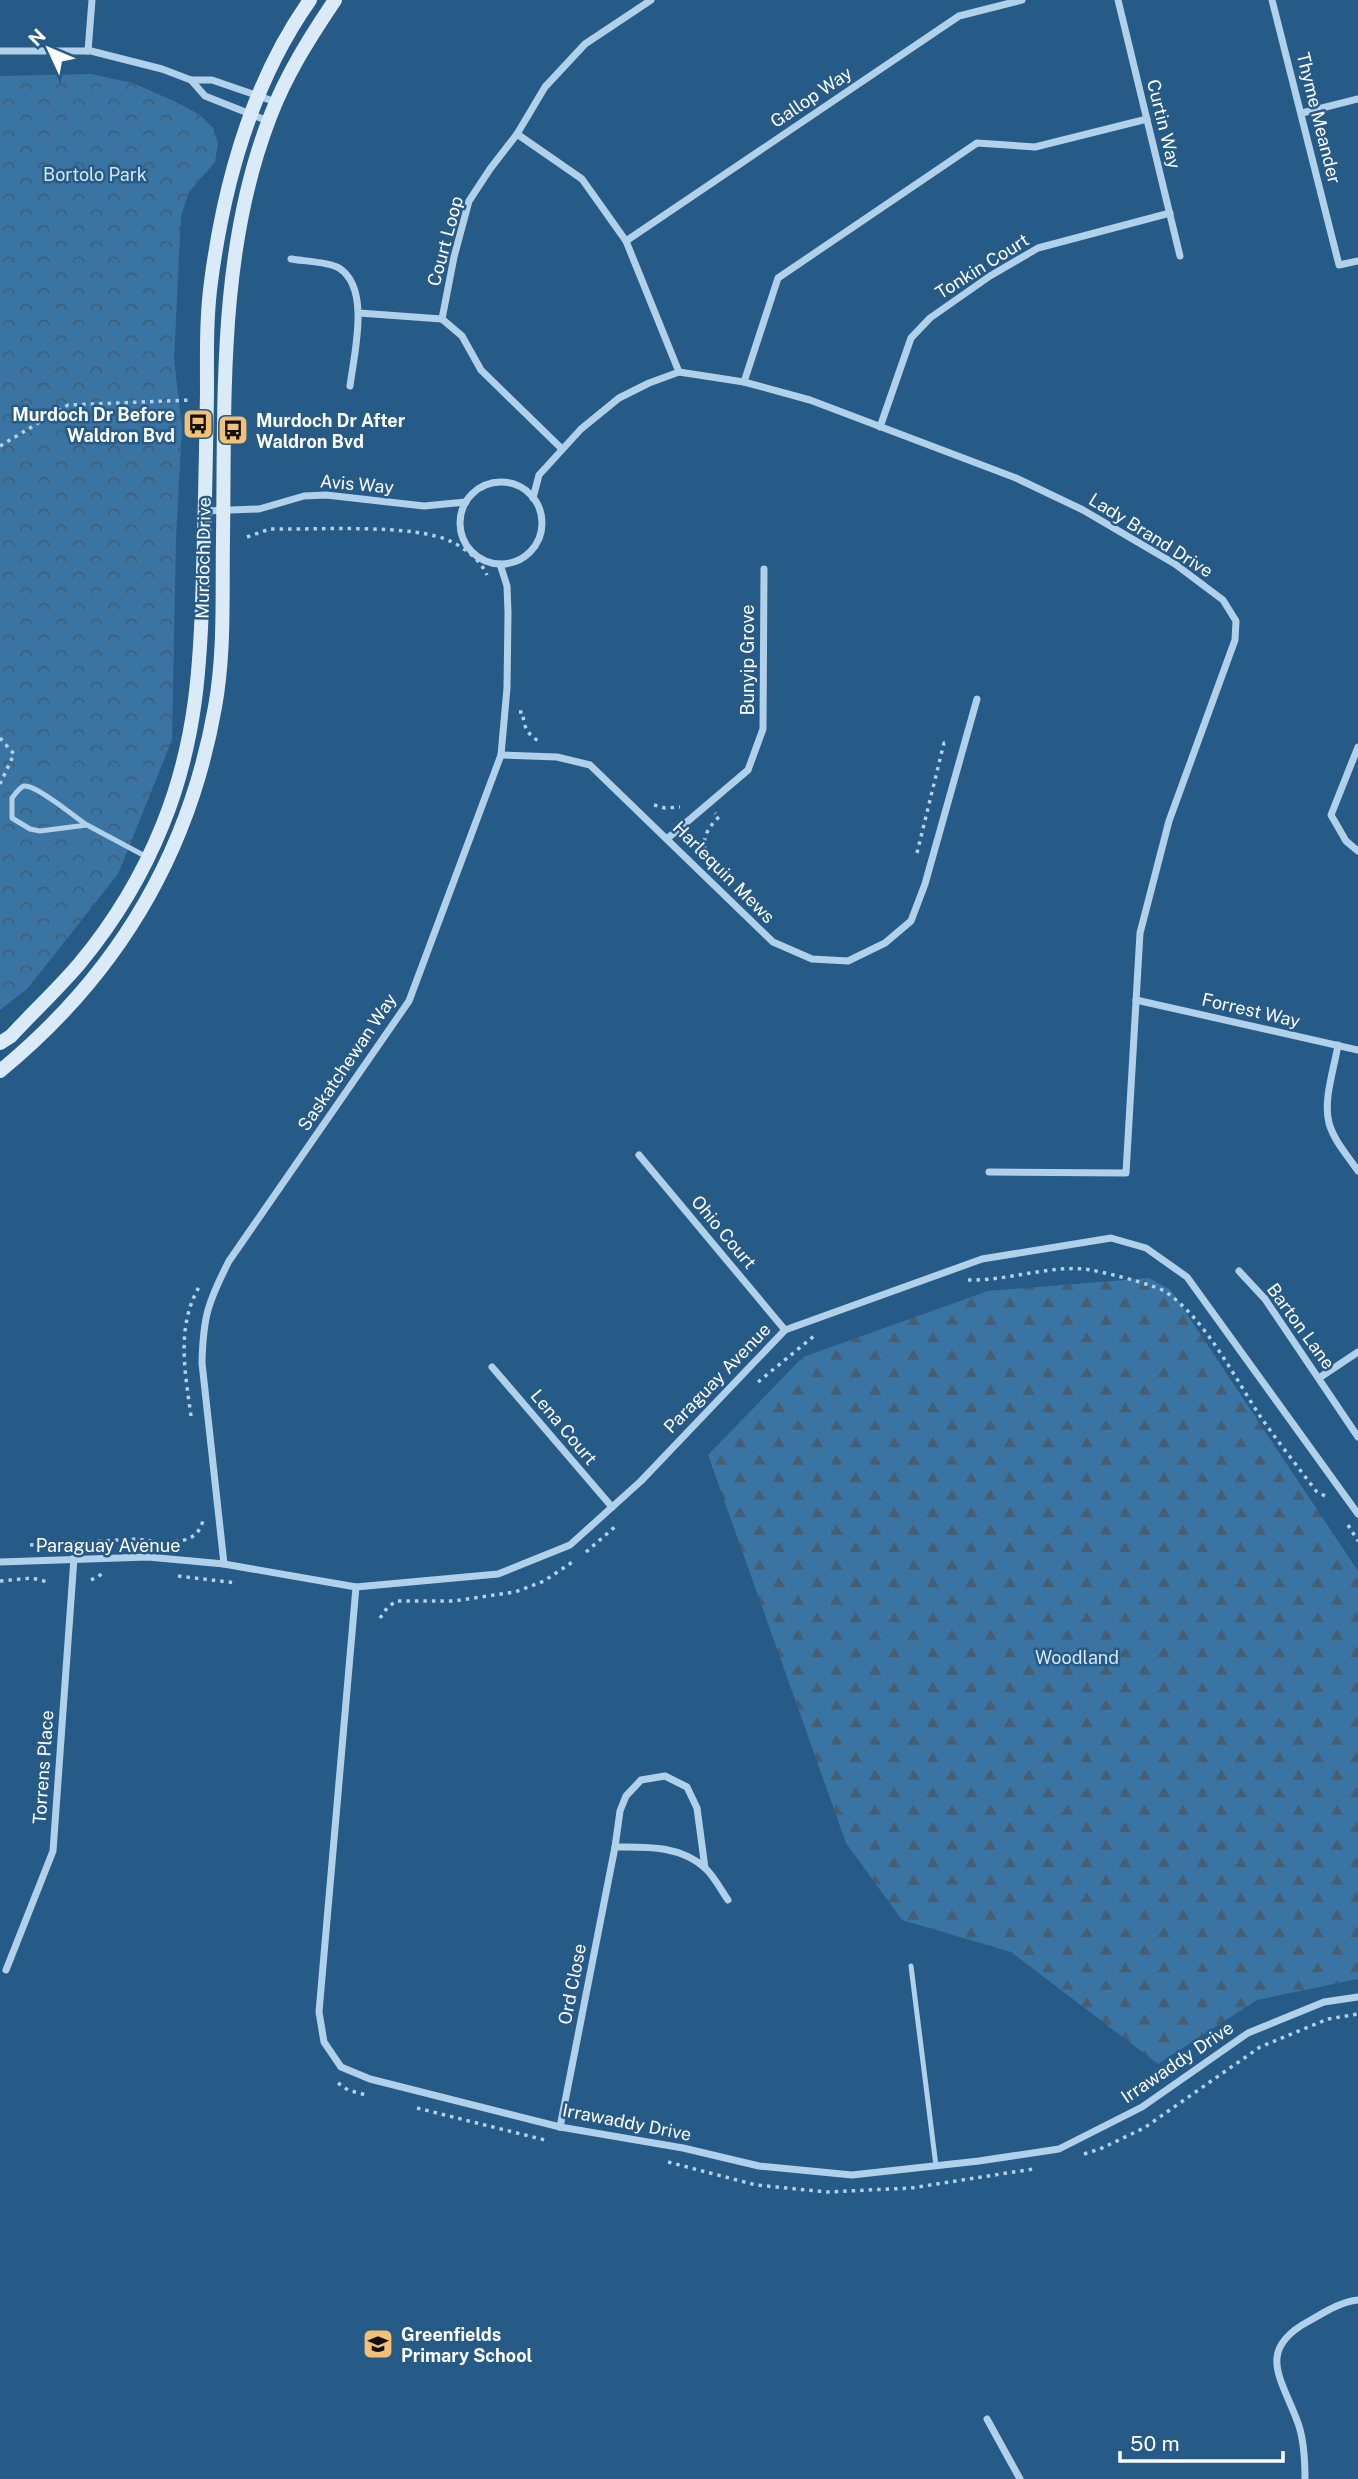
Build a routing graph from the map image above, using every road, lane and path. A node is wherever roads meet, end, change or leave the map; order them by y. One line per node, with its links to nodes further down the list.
1 (92, 0): 9 (street)
2 (310, 0): 11 (main road, Murdoch Drive)
3 (335, 0): 13 (main road, Murdoch Drive)
4 (652, 0): 18 (street)
5 (1023, 0): 20 (street, Gallop Way)
6 (1118, 0): 16 (street, Curtin Way)
7 (1272, 0): 14 (street, Thyme Meander)
8 (0, 51): 9 (street)
9 (88, 51): 10 (street)
10 (191, 80): 11 (street); 15 (street)
11 (258, 94): 13 (street); 15 (main road, Murdoch Drive)
12 (1358, 99): 14 (street)
13 (276, 102): 17 (main road, Murdoch Drive)
14 (1302, 113): 23 (street, Thyme Meander)
15 (251, 114): 17 (street); 36 (main road, Murdoch Drive)
16 (1147, 119): 19 (street, Curtin Way); 27 (street)
17 (268, 121): 35 (main road, Murdoch Drive)
18 (517, 134): 20 (street); 25 (street, Court Loop)
19 (1170, 213): 21 (street, Curtin Way); 30 (street, Tonkin Court)
20 (626, 241): 26 (street)
21 (1180, 256)
22 (291, 259): 24 (street)
23 (1358, 261)
24 (359, 313): 25 (street); 28 (street)
25 (442, 319): 32 (street)
26 (679, 372): 27 (street, Lady Brand Drive); 32 (street, Lady Brand Drive)
27 (744, 382): 30 (street, Lady Brand Drive)
28 (350, 386)
29 (193, 400): 31 (path)
30 (880, 427): 57 (street, Lady Brand Drive)
31 (0, 446)
32 (562, 449): 33 (street, Lady Brand Drive)
33 (533, 498): 34 (street); 38 (street)
34 (466, 502): 35 (street, Avis Way); 38 (street)
35 (223, 510): 36 (street, Avis Way); 61 (main road, Murdoch Drive)
36 (205, 511): 54 (main road, Murdoch Drive)
37 (247, 537): 40 (path)
38 (500, 564): 42 (street, Saskatchewan Way)
39 (764, 569): 50 (street, Bunyip Grove)
40 (489, 581)
41 (977, 699): 45 (street, Harlequin Mews)
42 (505, 710): 44 (path); 47 (street, Saskatchewan Way)
43 (0, 738): 48 (path)
44 (545, 745)
45 (964, 746): 52 (street, Harlequin Mews); 55 (path)
46 (1358, 747): 53 (street)
47 (501, 755): 52 (street, Harlequin Mews); 86 (street, Saskatchewan Way)
48 (0, 784)
49 (646, 797): 50 (path)
50 (708, 806): 52 (street, Bunyip Grove); 56 (path)
51 (87, 825): 51 (lane); 54 (lane)
52 (668, 838)
53 (1358, 851)
54 (148, 858): 58 (main road, Murdoch Drive)
55 (915, 860)
56 (713, 867)
57 (1136, 1000): 59 (street, Forrest Way); 64 (street, Lady Brand Drive)
58 (0, 1043)
59 (1338, 1045): 60 (street, Forrest Way); 63 (street)
60 (1358, 1050)
61 (0, 1071)
62 (639, 1154): 68 (street, Ohio Court)
63 (1358, 1171)
64 (989, 1172)
65 (1239, 1271): 72 (street, Barton Lane)
66 (959, 1280): 76 (path)
67 (200, 1286): 74 (path)
68 (785, 1330): 77 (street, Paraguay Avenue); 79 (street, Paraguay Avenue)
69 (824, 1331): 73 (path)
70 (1358, 1352): 72 (street)
71 (492, 1367): 77 (street, Lena Court)
72 (1319, 1378): 75 (street, Barton Lane)
73 (754, 1387)
74 (193, 1429)
75 (1358, 1437)
76 (1330, 1499)
77 (612, 1507): 93 (street, Paraguay Avenue)
78 (205, 1511): 83 (path)
79 (1358, 1514)
80 (624, 1518): 94 (path)
81 (1344, 1520): 82 (path)
82 (1358, 1541)
83 (25, 1545)
84 (74, 1558): 85 (street, Paraguay Avenue); 86 (street, Paraguay Avenue); 99 (street, Torrens Place)
85 (0, 1562)
86 (224, 1564): 93 (street, Paraguay Avenue)
87 (104, 1573): 89 (path)
88 (169, 1575): 92 (path)
89 (91, 1580)
90 (0, 1581): 91 (path)
91 (48, 1583)
92 (249, 1584)
93 (356, 1587): 105 (street, Irrawaddy Drive)
94 (380, 1618)
95 (615, 1847): 96 (street, Ord Close); 96 (street, Ord Close); 105 (street, Ord Close)
96 (705, 1868): 97 (street, Ord Close)
97 (728, 1900)
98 (911, 1966): 109 (lane)
99 (6, 1970)
100 (1358, 1997): 109 (street, Irrawaddy Drive)
101 (1358, 2014): 107 (path)
102 (337, 2082): 103 (path)
103 (374, 2096)
104 (412, 2107): 106 (path)
105 (560, 2126): 109 (street, Irrawaddy Drive)
106 (552, 2138)
107 (1075, 2157)
108 (666, 2161): 110 (path)
109 (936, 2166)
110 (1037, 2168)
111 (1358, 2300): 114 (street)
112 (986, 2419): 113 (street)
113 (1020, 2479)
114 (1305, 2479)

